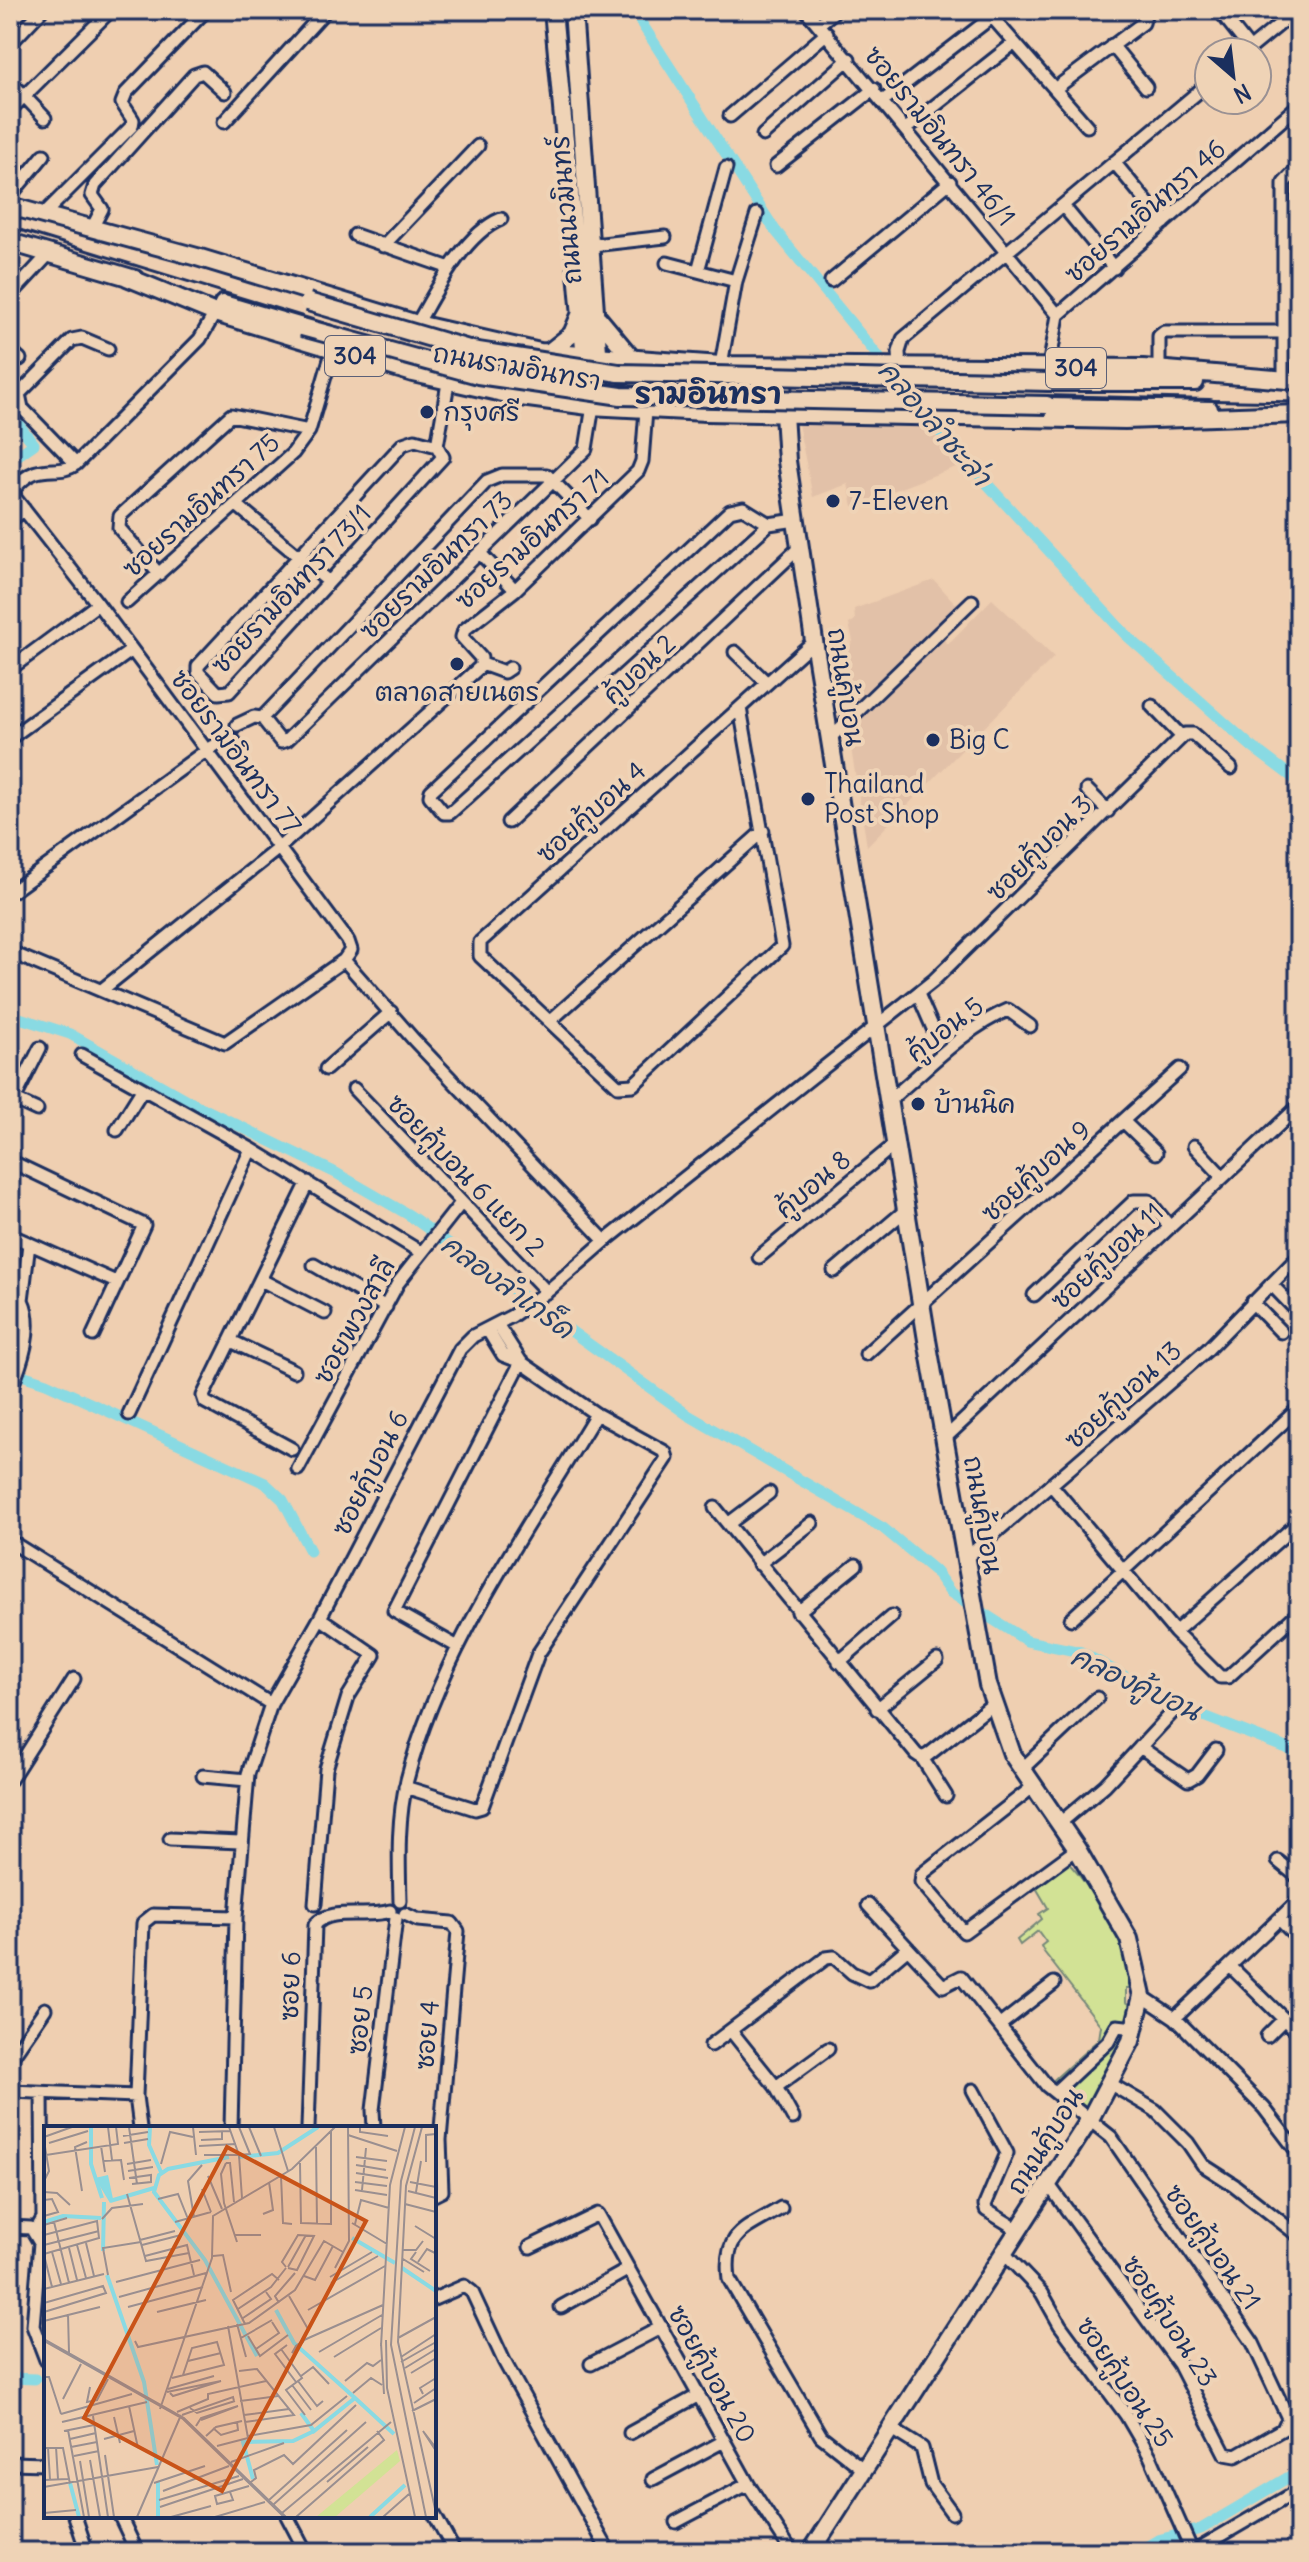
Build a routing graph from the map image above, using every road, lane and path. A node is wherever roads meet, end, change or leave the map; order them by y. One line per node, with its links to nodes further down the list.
1 (42, 10): 16 (street)
2 (111, 10): 25 (street)
3 (206, 10): 47 (street)
4 (326, 10): 32 (street)
5 (553, 10): 68 (main road, ถนนนวมินทร์)
6 (573, 10): 55 (main road, ถนนนวมินทร์)
7 (806, 10): 13 (street, ซอยรามอินทรา 46/1)
8 (836, 10): 13 (street)
9 (1141, 10): 18 (street)
10 (1219, 10): 14 (street)
11 (1297, 10): 15 (street)
12 (993, 13): 17 (street); 27 (street)
13 (823, 29): 19 (street, ซอยรามอินทรา 46/1); 30 (street)
14 (1238, 36)
15 (1265, 36)
16 (10, 44)
17 (1013, 44): 22 (street); 34 (street)
18 (1112, 45): 21 (street); 22 (street)
19 (849, 59): 23 (street, ซอยรามอินทรา 46/1); 35 (street)
20 (10, 81): 25 (street)
21 (1146, 87)
22 (1056, 88): 33 (street)
23 (874, 89): 27 (street, ซอยรามอินทรา 46/1); 39 (street)
24 (225, 92): 50 (street)
25 (24, 96): 29 (street); 31 (street)
26 (1193, 96): 38 (street, ซอยรามอินทรา 46/1)
27 (884, 100): 34 (street, ซอยรามอินทรา 46/1)
28 (1299, 105): 49 (street, ซอยรามอินทรา 46)
29 (10, 110)
30 (730, 116)
31 (45, 118)
32 (224, 122)
33 (1087, 126)
34 (907, 128): 42 (street, ซอยรามอินทรา 46/1)
35 (763, 135)
36 (478, 146): 56 (street)
37 (44, 155): 43 (street)
38 (1114, 162): 45 (street, ซอยรามอินทรา 46/1); 49 (street)
39 (776, 166)
40 (1299, 167): 71 (street)
41 (726, 168): 62 (street)
42 (950, 182): 58 (street, ซอยรามอินทรา 46/1); 65 (street)
43 (10, 196)
44 (10, 206): 47 (main road, ถนนรามอินทรา / 304)
45 (1064, 207): 58 (street, ซอยรามอินทรา 46/1); 61 (street)
46 (757, 214): 64 (street)
47 (42, 216): 50 (main road, ถนนรามอินทรา / 304)
48 (501, 219): 60 (street)
49 (1164, 223): 61 (street, ซอยรามอินทรา 46)
50 (91, 230): 53 (main road, ถนนรามอินทรา / 304)
51 (355, 235): 56 (street)
52 (665, 237): 55 (street)
53 (130, 241): 70 (main road, ถนนรามอินทรา / 304); 86 (main road, ถนนรามอินทรา / 304, bridge)
54 (10, 242): 57 (main road, ถนนรามอินทรา / 304)
55 (593, 245): 68 (main road, ถนนนวมินทร์)
56 (383, 246): 60 (street)
57 (49, 254): 63 (main road, ถนนรามอินทรา / 304); 66 (street)
58 (1009, 254): 69 (street); 84 (street, ซอยรามอินทรา 46/1)
59 (667, 263): 62 (street)
60 (450, 268): 70 (street)
61 (1114, 268): 69 (street, ซอยรามอินทรา 46)
62 (698, 271): 64 (street)
63 (127, 277): 67 (main road, ถนนรามอินทรา / 304); 94 (main road, ถนนรามอินทรา / 304, bridge)
64 (736, 281): 81 (street)
65 (831, 281)
66 (10, 296)
67 (215, 313): 73 (main road, ถนนรามอินทรา / 304); 99 (street)
68 (590, 315): 75 (main road); 76 (main road, ถนนนวมินทร์); 78 (main road)
69 (1058, 315): 86 (street, ซอยรามอินทรา 46)
70 (417, 324): 75 (main road, ถนนรามอินทรา / 304)
71 (1285, 332): 85 (street); 88 (street)
72 (108, 349): 99 (street)
73 (333, 349): 89 (main road, ถนนรามอินทรา / 304); 97 (street, ซอยรามอินทรา 75)
74 (10, 350): 77 (street)
75 (544, 353): 76 (main road, ถนนรามอินทรา / 304); 91 (main road)
76 (593, 358): 78 (main road, ถนนรามอินทรา / 304); 92 (main road, ถนนนวมินทร์)
77 (20, 359)
78 (634, 361): 79 (main road, ถนนรามอินทรา / 304)
79 (661, 361): 80 (main road, ถนนรามอินทรา / 304); 93 (main road)
80 (689, 363): 81 (main road, ถนนรามอินทรา / 304); 90 (main road)
81 (721, 365): 82 (main road, ถนนรามอินทรา / 304)
82 (781, 366): 83 (main road, ถนนรามอินทรา / 304); 90 (main road, ถนนคู้บอน)
83 (858, 368): 84 (main road, ถนนรามอินทรา / 304); 96 (main road)
84 (897, 368): 86 (main road, ถนนรามอินทรา / 304)
85 (1159, 370): 86 (main road, ถนนรามอินทรา / 304); 87 (main road, ถนนรามอินทรา / 304)
86 (1049, 375): 87 (main road, ถนนรามอินทรา / 304)
87 (1257, 380): 88 (main road, ถนนรามอินทรา / 304)
88 (1292, 381)
89 (448, 383): 91 (main road, ถนนรามอินทรา / 304); 98 (street, ซอยรามอินทรา 73/1)
90 (782, 395): 95 (main road, ถนนคู้บอน)
91 (521, 397): 92 (main road, ถนนรามอินทรา / 304)
92 (595, 406): 93 (main road, ถนนรามอินทรา / 304); 100 (street, ซอยรามอินทรา 73)
93 (652, 410): 95 (main road, ถนนรามอินทรา / 304); 103 (street, ซอยรามอินทรา 71)
94 (1299, 413): 96 (main road, ถนนรามอินทรา / 304)
95 (783, 414): 96 (main road, ถนนรามอินทรา / 304); 104 (main road, ถนนคู้บอน)
96 (848, 414)
97 (309, 431): 101 (street, ซอยรามอินทรา 75); 110 (street)
98 (437, 446): 109 (street, ซอยรามอินทรา 73/1); 111 (street, ซอยรามอินทรา 73/1)
99 (76, 464): 102 (street)
100 (554, 481): 103 (street); 108 (street, ซอยรามอินทรา 73); 125 (street)
101 (238, 506): 109 (street); 110 (street, ซอยรามอินทรา 75)
102 (24, 509): 105 (street); 115 (street, ซอยรามอินทรา 77)
103 (590, 519): 112 (street, ซอยรามอินทรา 71)
104 (796, 520): 106 (street); 107 (main road, ถนนคู้บอน)
105 (10, 521)
106 (769, 524): 106 (street)
107 (800, 547): 116 (main road, ถนนคู้บอน); 135 (street, คู้บอน 2)
108 (480, 553): 112 (street); 125 (street, ซอยรามอินทรา 73)
109 (300, 555): 111 (street); 111 (street, ซอยรามอินทรา 73/1)
110 (159, 574): 114 (street, ซอยรามอินทรา 75)
111 (329, 582)
112 (515, 590): 119 (street, ซอยรามอินทรา 71)
113 (972, 601): 129 (street)
114 (127, 602)
115 (98, 604): 117 (street, ซอยรามอินทรา 77); 121 (street)
116 (814, 641): 122 (street, ซอยคู้บอน 4); 129 (main road, ถนนคู้บอน)
117 (132, 650): 128 (street); 131 (street, ซอยรามอินทรา 77)
118 (735, 652): 122 (street)
119 (482, 664): 120 (street); 137 (street)
120 (510, 668)
121 (10, 669)
122 (767, 683): 124 (street, ซอยคู้บอน 4)
123 (1152, 706): 127 (street)
124 (740, 708): 136 (street); 144 (street, ซอยคู้บอน 4)
125 (262, 718): 126 (street)
126 (237, 725)
127 (1182, 737): 132 (street); 134 (street, ซอยคู้บอน 3)
128 (10, 738)
129 (830, 738): 146 (main road, ถนนคู้บอน)
130 (234, 741): 131 (street)
131 (207, 750): 137 (street, ซอยรามอินทรา 77); 138 (street)
132 (1231, 768)
133 (1087, 790): 134 (street)
134 (1108, 811): 142 (street, ซอยคู้บอน 3)
135 (508, 822)
136 (763, 831): 144 (street); 144 (street, ซอยคู้บอน 4)
137 (280, 847): 140 (street, ซอยรามอินทรา 77); 141 (street)
138 (10, 893)
139 (10, 952): 141 (street)
140 (344, 960): 141 (street); 143 (street)
141 (103, 989)
142 (918, 994): 146 (street, ซอยคู้บอน 3); 147 (street)
143 (391, 1012): 150 (street); 171 (street)
144 (550, 1021)
145 (1030, 1026): 155 (street, คู้บอน 5)
146 (878, 1028): 155 (main road, ถนนคู้บอน); 171 (street, ซอยคู้บอน 6)
147 (938, 1040)
148 (40, 1048): 154 (street)
149 (82, 1055): 153 (street)
150 (326, 1069)
151 (1180, 1069): 158 (street, ซอยคู้บอน 9)
152 (354, 1089): 167 (street, ซอยคู้บอน 6 แยก 2)
153 (142, 1090): 159 (street); 162 (street)
154 (12, 1099): 157 (street)
155 (888, 1101): 160 (main road, ถนนคู้บอน)
156 (1299, 1106): 165 (street, ซอยคู้บอน 11)
157 (37, 1110)
158 (1123, 1121): 163 (street); 185 (street, ซอยคู้บอน 9)
159 (117, 1130)
160 (894, 1145): 168 (main road, ถนนคู้บอน); 175 (street, คู้บอน 8)
161 (1194, 1146): 165 (street)
162 (251, 1149): 166 (street); 199 (street)
163 (1156, 1153)
164 (10, 1161): 179 (street)
165 (1223, 1177): 169 (street, ซอยคู้บอน 11)
166 (308, 1182): 173 (street); 178 (street)
167 (461, 1203): 173 (street, ซอยพวงสาลี); 181 (street, ซอยคู้บอน 6 แยก 2)
168 (906, 1210): 177 (street); 185 (main road, ถนนคู้บอน)
169 (1170, 1227): 182 (street); 201 (street, ซอยคู้บอน 11)
170 (10, 1235): 172 (street)
171 (605, 1241): 181 (street, ซอยคู้บอน 6)
172 (29, 1244): 179 (street); 183 (street)
173 (421, 1250): 186 (street, ซอยพวงสาลี)
174 (1299, 1256): 180 (street, ซอยคู้บอน 13)
175 (759, 1257)
176 (314, 1265): 186 (street)
177 (834, 1271)
178 (261, 1280): 187 (street); 193 (street)
179 (116, 1282): 192 (street)
180 (1271, 1284): 184 (street, ซอยคู้บอน 13); 188 (street)
181 (542, 1295): 190 (street, ซอยคู้บอน 6)
182 (1034, 1295)
183 (22, 1300): 189 (street); 197 (street)
184 (1252, 1302): 191 (street); 204 (street, ซอยคู้บอน 13)
185 (921, 1306): 194 (street, ซอยคู้บอน 9); 201 (main road, ถนนคู้บอน)
186 (386, 1307): 203 (street, ซอยพวงสาลี)
187 (325, 1313)
188 (1299, 1313)
189 (10, 1326)
190 (492, 1326): 195 (street); 218 (street, ซอยคู้บอน 6)
191 (1281, 1332)
192 (93, 1335)
193 (231, 1341): 196 (street); 202 (street)
194 (866, 1354)
195 (521, 1362): 200 (street); 223 (street)
196 (294, 1371)
197 (10, 1391)
198 (1299, 1408): 214 (street)
199 (129, 1414)
200 (596, 1414): 223 (street); 240 (street)
201 (945, 1438): 211 (main road, ถนนคู้บอน)
202 (292, 1449)
203 (298, 1469)
204 (1053, 1487): 211 (street, ซอยคู้บอน 13); 214 (street)
205 (769, 1493): 209 (street)
206 (715, 1508): 209 (street)
207 (1299, 1522): 221 (street)
208 (812, 1523): 212 (street)
209 (728, 1524): 212 (street)
210 (10, 1541): 228 (street)
211 (966, 1558): 229 (main road, ถนนคู้บอน)
212 (759, 1564): 215 (street)
213 (856, 1565): 215 (street)
214 (1123, 1568): 219 (street); 221 (street)
215 (798, 1612): 225 (street)
216 (1299, 1612): 220 (street)
217 (892, 1616): 225 (street)
218 (320, 1618): 228 (street, ซอยคู้บอน 6); 249 (street)
219 (1071, 1619)
220 (1289, 1621): 221 (street); 222 (street)
221 (1175, 1632)
222 (1299, 1632)
223 (458, 1647): 240 (street)
224 (937, 1660): 230 (street)
225 (839, 1662): 230 (street)
226 (74, 1679): 237 (street)
227 (1097, 1698): 235 (street)
228 (271, 1704): 238 (street, ซอยคู้บอน 6)
229 (993, 1704): 234 (street); 235 (main road, ถนนคู้บอน)
230 (877, 1709): 234 (street)
231 (1171, 1714): 232 (street)
232 (1140, 1747): 233 (street); 242 (street)
233 (1216, 1750)
234 (922, 1758): 241 (street)
235 (1021, 1770): 239 (main road, ถนนคู้บอน)
236 (203, 1776): 238 (street)
237 (10, 1780)
238 (247, 1780): 244 (street, ซอยคู้บอน 6)
239 (1034, 1786): 242 (main road, ถนนคู้บอน); 245 (street)
240 (405, 1787): 251 (street)
241 (946, 1796)
242 (1060, 1823): 245 (main road, ถนนคู้บอน)
243 (170, 1839): 244 (street)
244 (240, 1842): 252 (street, ซอยคู้บอน 6)
245 (1077, 1849): 258 (main road, ถนนคู้บอน)
246 (1278, 1861): 247 (street)
247 (1299, 1878)
248 (1299, 1900): 253 (street)
249 (315, 1904)
250 (868, 1905): 255 (street)
251 (397, 1914): 281 (street, ซอย 6); 282 (street, ซอย 5); 285 (street, ซอย 4)
252 (236, 1917): 276 (street); 280 (street, ซอยคู้บอน 6)
253 (1279, 1919): 254 (street); 256 (street)
254 (1299, 1939)
255 (908, 1948): 262 (street); 264 (street)
256 (1231, 1967): 260 (street); 261 (street)
257 (1054, 1983): 262 (street)
258 (1142, 1996): 260 (street); 263 (main road, ถนนคู้บอน)
259 (45, 2009): 269 (street)
260 (1175, 2018): 283 (street)
261 (1284, 2019): 265 (street); 266 (street)
262 (1000, 2025): 274 (street)
263 (1134, 2028): 270 (main road, ถนนคู้บอน); 274 (street)
264 (732, 2032): 267 (street); 271 (street)
265 (1299, 2034)
266 (1267, 2036)
267 (711, 2045)
268 (828, 2049): 271 (street)
269 (10, 2060)
270 (1109, 2083): 278 (main road, ถนนคู้บอน); 289 (street)
271 (776, 2087): 277 (street)
272 (973, 2090): 288 (street)
273 (10, 2091): 275 (street)
274 (1055, 2092): 278 (street)
275 (42, 2093): 276 (street); 290 (street)
276 (136, 2096): 279 (street)
277 (793, 2118)
278 (1090, 2119): 284 (main road, ถนนคู้บอน); 303 (street, ซอยคู้บอน 21)
279 (140, 2126)
280 (231, 2126)
281 (308, 2126)
282 (374, 2126)
283 (1299, 2154)
284 (1049, 2185): 288 (main road, ถนนคู้บอน); 303 (street, ซอยคู้บอน 23)
285 (436, 2194)
286 (781, 2208): 306 (street)
287 (10, 2227): 290 (street)
288 (1017, 2229): 292 (main road, ถนนคู้บอน)
289 (1299, 2236)
290 (40, 2240): 297 (street)
291 (530, 2247): 293 (street, ซอยคู้บอน 20)
292 (1002, 2251): 300 (main road, ถนนคู้บอน); 323 (street, ซอยคู้บอน 25)
293 (629, 2269): 295 (street); 296 (street, ซอยคู้บอน 20)
294 (436, 2298): 320 (street)
295 (561, 2307)
296 (662, 2327): 298 (street); 299 (street, ซอยคู้บอน 20)
297 (44, 2355)
298 (591, 2364)
299 (699, 2395): 301 (street); 302 (street, ซอยคู้บอน 20)
300 (890, 2428): 306 (main road, ถนนคู้บอน); 310 (street)
301 (630, 2433)
302 (724, 2441): 307 (street); 308 (street, ซอยคู้บอน 20)
303 (1259, 2443)
304 (10, 2463): 305 (street)
305 (44, 2464)
306 (863, 2469): 322 (main road, ถนนคู้บอน)
307 (653, 2479)
308 (748, 2484): 315 (street); 321 (street, ซอยคู้บอน 20)
309 (1299, 2490): 323 (street)
310 (952, 2513)
311 (75, 2518): 316 (street)
312 (121, 2518): 317 (street)
313 (288, 2518): 318 (street)
314 (436, 2518): 319 (street)
315 (676, 2522)
316 (83, 2551)
317 (137, 2552)
318 (306, 2552)
319 (455, 2552)
320 (609, 2552)
321 (792, 2552)
322 (811, 2552)
323 (1191, 2552)

